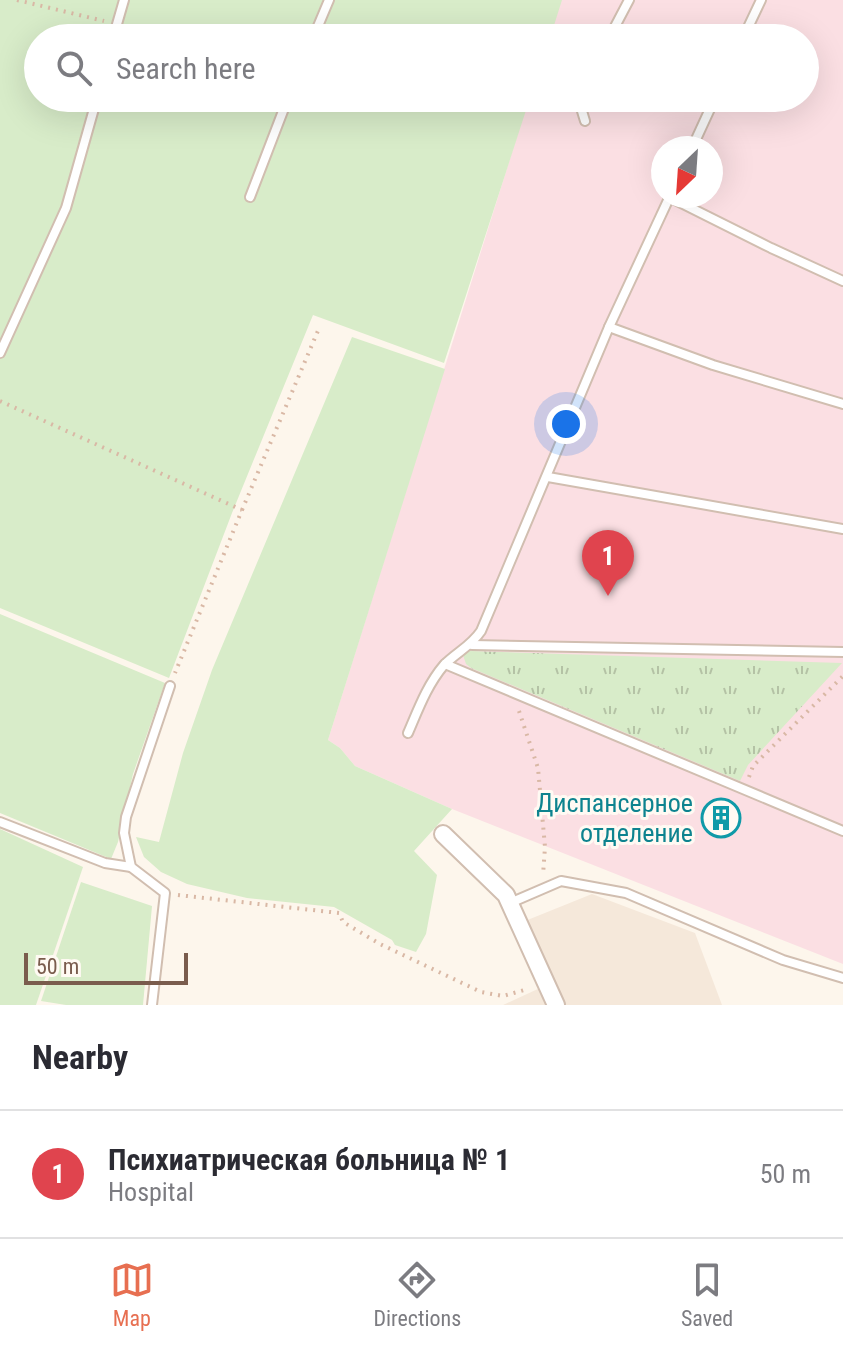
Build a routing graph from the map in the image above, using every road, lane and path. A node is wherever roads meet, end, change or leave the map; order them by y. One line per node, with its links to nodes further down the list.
1 (17, 0): 6 (path)
2 (124, 0): 6 (lane)
3 (329, 0): 7 (lane)
4 (629, 0): 8 (lane)
5 (761, 0): 9 (lane)
6 (117, 24)
7 (319, 24)
8 (616, 24)
9 (750, 24)
10 (93, 112): 22 (lane)
11 (283, 112): 16 (lane)
12 (582, 112): 14 (lane)
13 (709, 112): 15 (lane)
14 (585, 121)
15 (698, 136)
16 (250, 197)
17 (664, 208): 21 (lane)
18 (694, 208): 19 (lane)
19 (843, 281)
20 (320, 326): 26 (path)
21 (609, 327): 24 (lane); 25 (lane)
22 (0, 353)
23 (0, 401): 26 (path)
24 (843, 404)
25 (548, 477): 27 (lane); 28 (lane)
26 (242, 510): 32 (path)
27 (843, 529)
28 (472, 645): 29 (lane); 30 (lane)
29 (843, 652)
30 (445, 664): 33 (lane); 34 (lane)
31 (843, 676): 35 (path)
32 (170, 686): 39 (lane)
33 (509, 692): 35 (lane); 40 (path)
34 (408, 733)
35 (744, 790): 37 (lane)
36 (0, 822): 39 (lane)
37 (843, 831)
38 (443, 834): 42 (street)
39 (131, 867): 41 (lane)
40 (542, 889): 42 (lane); 43 (lane)
41 (165, 893): 44 (path); 45 (lane)
42 (510, 903): 44 (street)
43 (843, 978)
44 (546, 984): 46 (street)
45 (152, 1005)
46 (556, 1005)

